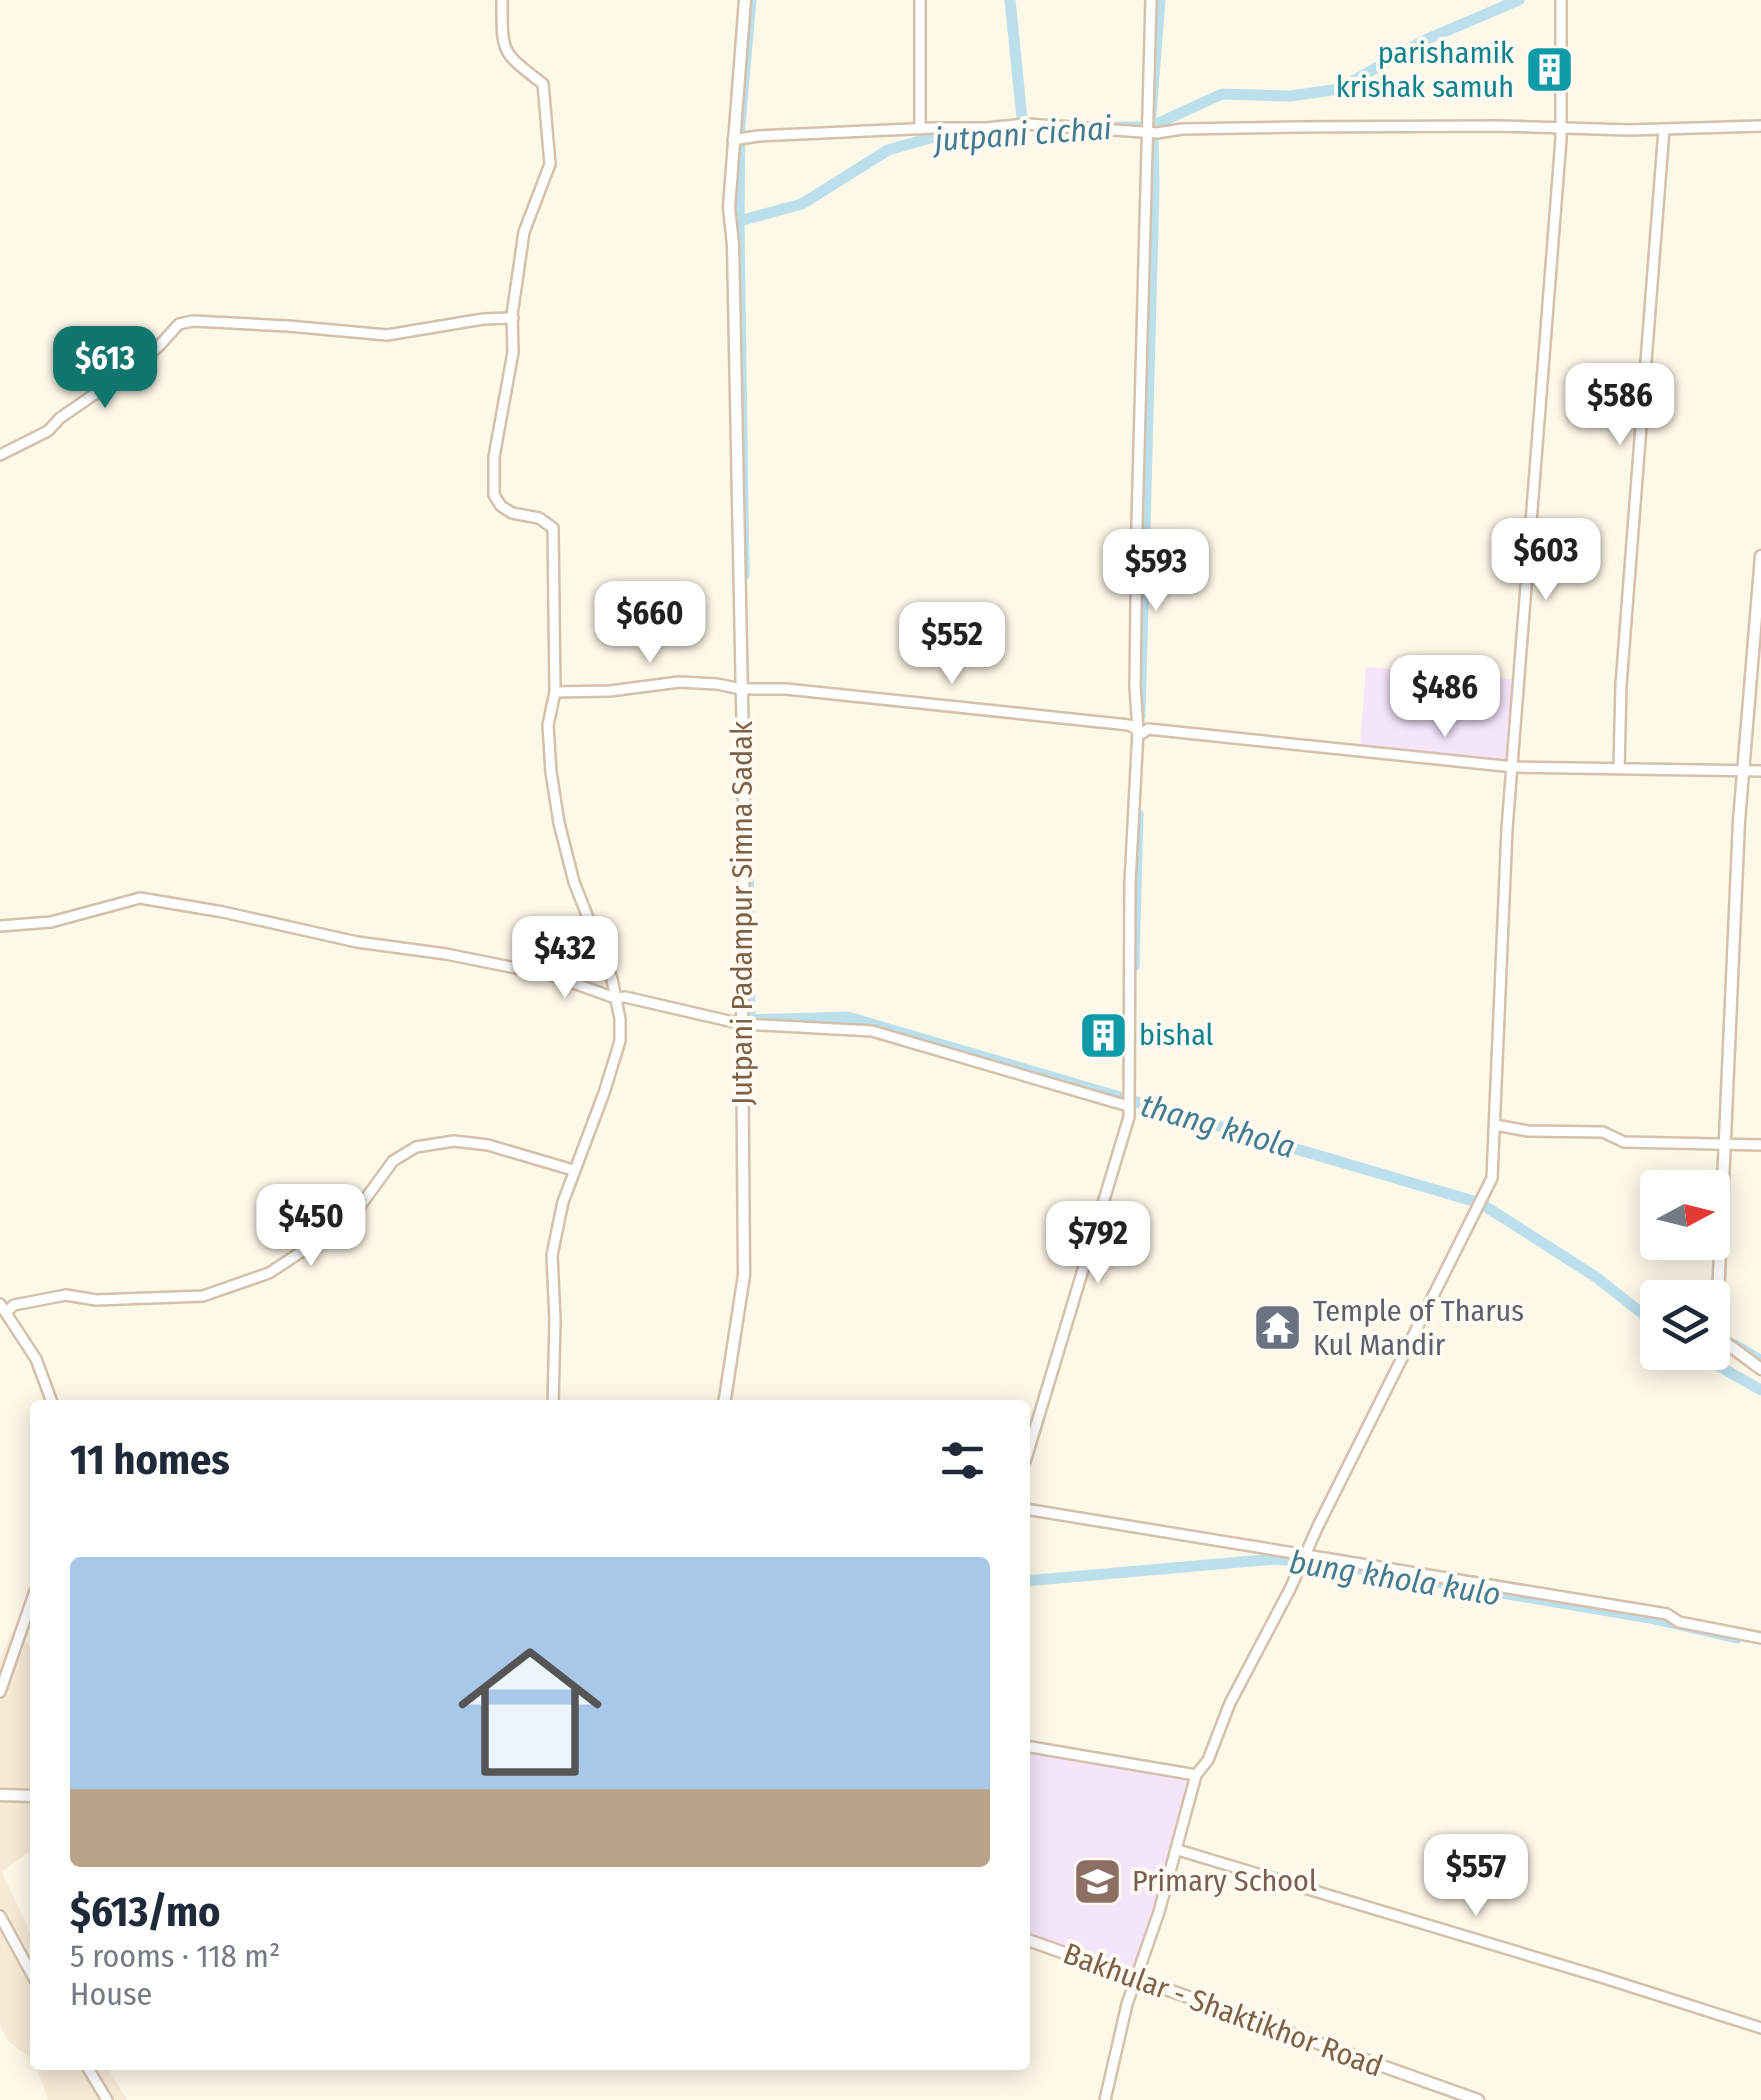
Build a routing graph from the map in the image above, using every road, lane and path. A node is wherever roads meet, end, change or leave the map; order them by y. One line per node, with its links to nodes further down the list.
1 (502, 0): 12 (street)
2 (745, 0): 11 (street, Jutpani Padampur Simna Sadak)
3 (920, 0): 9 (street)
4 (1151, 0): 10 (street)
5 (1561, 0): 7 (street)
6 (1761, 126): 8 (street)
7 (1560, 129): 8 (street); 10 (street); 18 (street)
8 (1664, 129): 19 (street)
9 (920, 130): 10 (street); 11 (street)
10 (1152, 133): 17 (street)
11 (733, 140): 15 (street, Jutpani Padampur Simna Sadak)
12 (512, 318): 13 (street); 16 (street)
13 (0, 455)
14 (1761, 556): 20 (street)
15 (741, 689): 16 (street); 17 (street); 24 (street, Jutpani Padampur Simna Sadak)
16 (555, 692): 23 (street)
17 (1140, 732): 18 (street); 25 (street)
18 (1514, 767): 19 (street); 26 (street)
19 (1619, 768): 20 (street)
20 (1743, 769): 21 (street); 27 (street)
21 (1761, 770)
22 (0, 926): 23 (street)
23 (615, 998): 24 (street); 29 (street)
24 (742, 1024): 25 (street); 34 (street, Jutpani Padampur Simna Sadak)
25 (1128, 1106): 35 (street)
26 (1494, 1124): 27 (street); 37 (street)
27 (1725, 1142): 28 (street); 31 (street)
28 (1761, 1144)
29 (574, 1170): 30 (street); 33 (street)
30 (3, 1308): 32 (street)
31 (1761, 1369)
32 (51, 1400)
33 (553, 1400)
34 (725, 1400)
35 (1030, 1446)
36 (1030, 1510): 37 (street)
37 (1305, 1554): 39 (street); 42 (street)
38 (30, 1605): 40 (street)
39 (1761, 1638)
40 (0, 1692)
41 (1030, 1747): 42 (street)
42 (1196, 1775): 45 (street)
43 (0, 1795): 44 (street)
44 (30, 1796)
45 (1178, 1850): 49 (street); 50 (street)
46 (0, 1916): 48 (street)
47 (1030, 1941): 49 (street, Bakhular - Shaktikhor Road)
48 (30, 1971)
49 (1134, 1979): 53 (street); 54 (street, Bakhular - Shaktikhor Road)
50 (1761, 2028)
51 (89, 2070): 52 (street)
52 (107, 2100)
53 (1105, 2100)
54 (1478, 2100)

